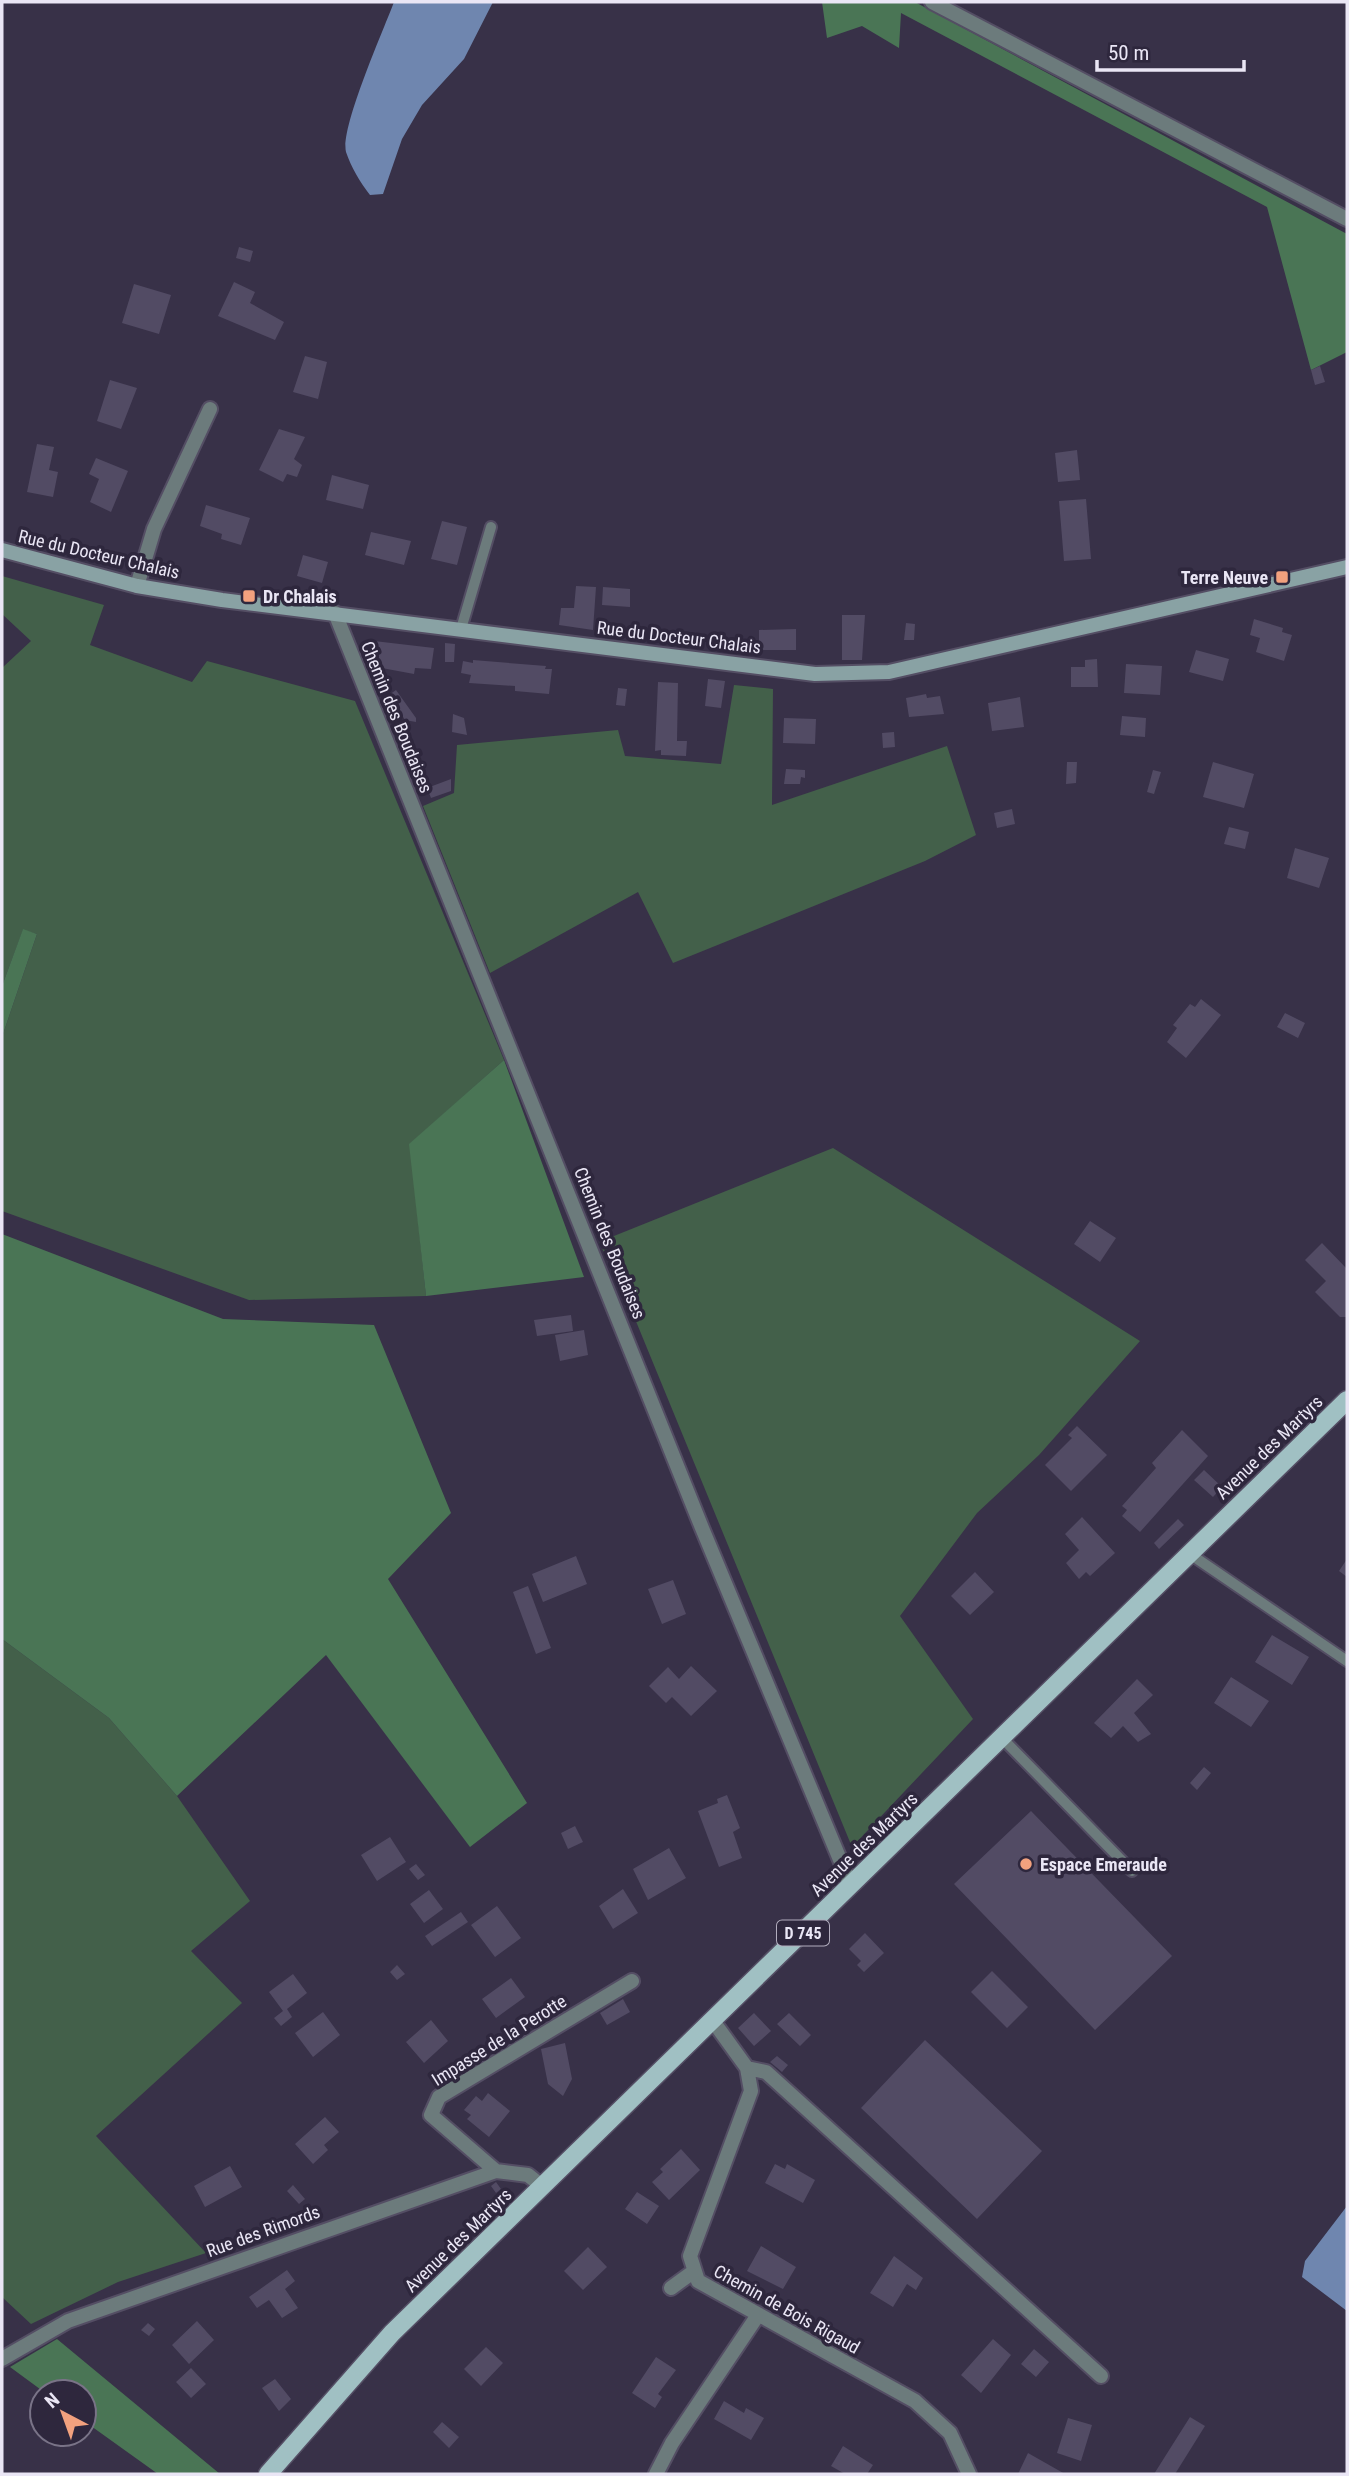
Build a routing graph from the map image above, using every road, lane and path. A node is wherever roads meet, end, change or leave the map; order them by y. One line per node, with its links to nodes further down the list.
1 (932, 2): 2 (street)
2 (1347, 219)
3 (211, 409): 7 (street)
4 (491, 527): 9 (lane)
5 (2, 550): 7 (main road, Rue du Docteur Chalais)
6 (1347, 567): 9 (main road, Rue du Docteur Chalais)
7 (137, 586): 8 (main road, Rue du Docteur Chalais)
8 (335, 613): 9 (main road, Rue du Docteur Chalais); 15 (street, Chemin des Boudaises)
9 (461, 629)
10 (1347, 1400): 11 (main road, Avenue des Martyrs / D 745)
11 (1190, 1553): 12 (lane); 13 (main road, Avenue des Martyrs / D 745)
12 (1347, 1661)
13 (1002, 1738): 14 (lane); 15 (main road, Avenue des Martyrs / D 745)
14 (1132, 1871)
15 (851, 1886): 17 (main road, Avenue des Martyrs / D 745)
16 (632, 1981): 19 (street, Impasse de la Perotte)
17 (713, 2021): 18 (street); 20 (main road, Avenue des Martyrs / D 745)
18 (747, 2067): 21 (street, Chemin de Bois Rigaud); 25 (street)
19 (496, 2171): 20 (street, Rue des Rimords); 24 (street, Rue des Rimords)
20 (543, 2187): 26 (main road, Avenue des Martyrs / D 745)
21 (693, 2272): 22 (street); 23 (street, Chemin de Bois Rigaud)
22 (671, 2288)
23 (758, 2315): 27 (street); 28 (street, Chemin de Bois Rigaud)
24 (2, 2359)
25 (1101, 2376)
26 (268, 2474)
27 (656, 2474)
28 (969, 2474)

